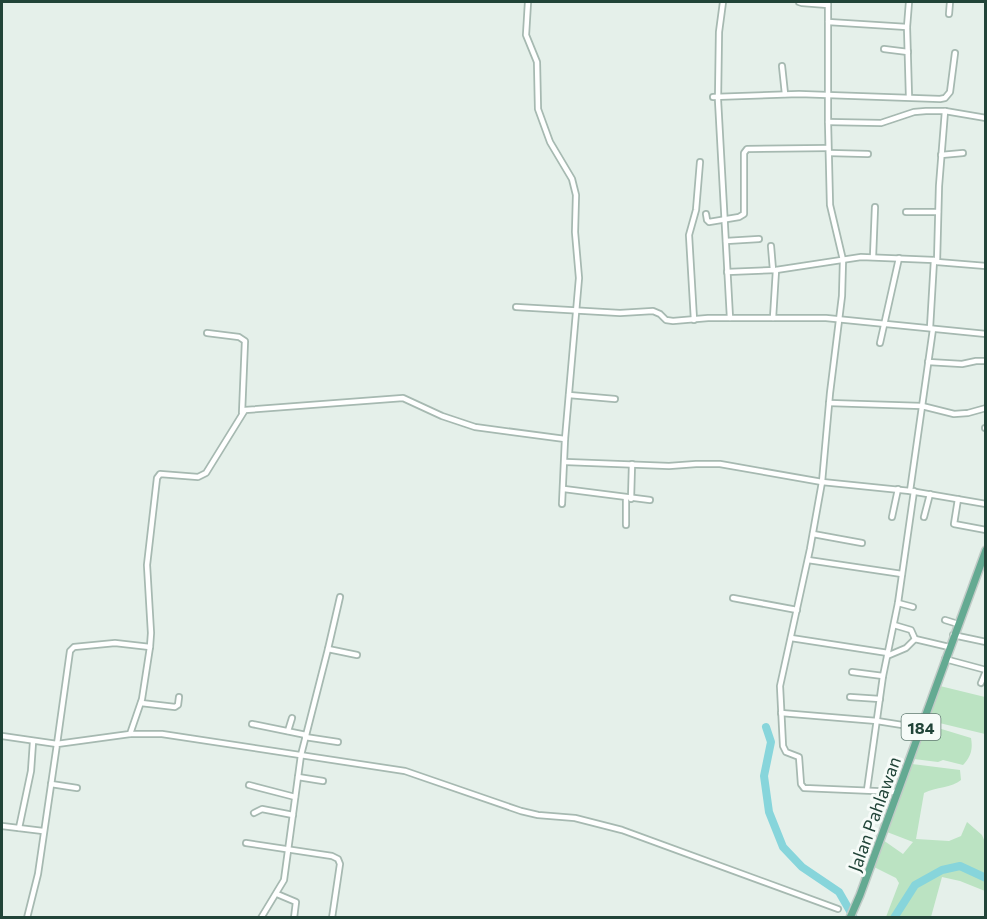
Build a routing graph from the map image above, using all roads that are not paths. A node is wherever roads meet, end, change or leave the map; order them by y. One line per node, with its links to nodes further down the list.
1 (528, 2): 42 (street)
2 (723, 2): 16 (street)
3 (799, 2): 6 (street)
4 (909, 2): 9 (street)
5 (950, 2): 7 (street)
6 (828, 3): 8 (street)
7 (949, 14)
8 (828, 22): 9 (street); 15 (street)
9 (907, 27): 11 (street)
10 (884, 50): 11 (street)
11 (908, 52): 17 (street)
12 (955, 53): 17 (street)
13 (782, 66): 14 (street)
14 (785, 94): 15 (street); 16 (street)
15 (828, 96): 17 (street); 20 (street)
16 (716, 97): 30 (street)
17 (909, 97)
18 (945, 111): 19 (street); 20 (street); 24 (street)
19 (986, 118)
20 (828, 122): 21 (street)
21 (829, 151): 22 (street); 30 (street); 36 (street)
22 (868, 153)
23 (963, 153): 24 (street)
24 (941, 155): 28 (street)
25 (700, 162): 45 (street)
26 (875, 207): 34 (street)
27 (906, 212): 28 (street)
28 (938, 212): 37 (street)
29 (706, 214): 30 (street)
30 (724, 220): 32 (street)
31 (759, 239): 32 (street)
32 (726, 241): 40 (street)
33 (771, 246): 39 (street)
34 (873, 256): 35 (street); 36 (street)
35 (899, 258): 37 (street); 47 (street)
36 (843, 260): 39 (street); 46 (street)
37 (936, 261): 38 (street); 48 (street)
38 (986, 266)
39 (775, 270): 40 (street); 44 (street)
40 (727, 272): 43 (street)
41 (516, 307): 42 (street)
42 (576, 310): 45 (street); 54 (street)
43 (730, 318): 44 (street); 45 (street)
44 (773, 318): 46 (street)
45 (694, 320)
46 (839, 320): 47 (street); 56 (street)
47 (883, 324): 48 (street); 51 (street)
48 (931, 329): 50 (street); 53 (street)
49 (207, 333): 59 (street)
50 (986, 334)
51 (880, 342)
52 (986, 361): 53 (street)
53 (928, 362): 57 (street)
54 (569, 395): 55 (street); 60 (street)
55 (615, 399)
56 (829, 403): 57 (street); 63 (street)
57 (922, 406): 58 (street); 66 (street)
58 (986, 408)
59 (242, 413): 60 (street); 94 (street)
60 (566, 439): 61 (street)
61 (566, 462): 62 (street); 64 (street)
62 (632, 464): 63 (street); 68 (street)
63 (822, 482): 65 (street); 77 (street)
64 (564, 489): 68 (street); 71 (street)
65 (898, 489): 66 (street); 73 (street)
66 (912, 491): 67 (street); 81 (street)
67 (930, 494): 69 (street); 74 (street)
68 (629, 499): 70 (street); 75 (street)
69 (958, 499): 72 (street); 76 (street)
70 (650, 500)
71 (562, 504)
72 (986, 504)
73 (892, 517)
74 (924, 517)
75 (626, 525)
76 (986, 530)
77 (813, 534): 78 (street); 80 (street)
78 (862, 543)
79 (986, 550): 88 (main road, Jalan Pahlawan / 184)
80 (808, 560): 81 (street); 86 (street)
81 (902, 574): 84 (street)
82 (340, 597): 96 (street)
83 (733, 598): 86 (street)
84 (898, 603): 85 (street); 89 (street)
85 (913, 607)
86 (797, 610): 91 (street)
87 (945, 620): 88 (street)
88 (958, 624): 90 (main road, Jalan Pahlawan / 184)
89 (894, 625): 92 (street); 98 (street)
90 (953, 635): 93 (street); 95 (main road, Jalan Pahlawan / 184)
91 (791, 638): 98 (street); 108 (street)
92 (915, 639): 95 (street); 98 (street)
93 (986, 642)
94 (150, 647): 107 (street); 119 (street)
95 (949, 647): 99 (main road, Jalan Pahlawan / 184)
96 (328, 649): 97 (street); 116 (street)
97 (357, 655)
98 (887, 655): 102 (street)
99 (945, 659): 100 (street); 112 (main road, Jalan Pahlawan / 184)
100 (986, 671): 103 (street)
101 (852, 672): 102 (street)
102 (883, 676): 106 (street)
103 (981, 683)
104 (179, 697): 107 (street)
105 (850, 697): 106 (street)
106 (880, 699): 110 (street)
107 (141, 703): 114 (street)
108 (781, 713): 110 (street); 126 (street)
109 (292, 718): 113 (street)
110 (877, 721): 112 (street); 126 (street)
111 (252, 724): 113 (street)
112 (921, 728): 127 (main road, Jalan Pahlawan / 184)
113 (288, 731): 116 (street)
114 (130, 734): 119 (street); 120 (street)
115 (2, 736): 117 (street)
116 (306, 736): 118 (street); 120 (street)
117 (33, 742): 119 (street); 132 (street)
118 (338, 742)
119 (57, 744): 123 (street)
120 (301, 755): 121 (street); 137 (street)
121 (298, 777): 122 (street); 128 (street)
122 (323, 781)
123 (51, 783): 125 (street); 133 (street)
124 (249, 785): 128 (street)
125 (77, 788)
126 (867, 790): 127 (street)
127 (898, 792): 138 (main road, Jalan Pahlawan / 184)
128 (295, 797): 130 (street)
129 (254, 813): 130 (street)
130 (293, 815): 135 (street)
131 (2, 826): 132 (street)
132 (19, 828): 133 (street)
133 (43, 831): 139 (street)
134 (246, 843): 135 (street)
135 (289, 850): 136 (street); 142 (street)
136 (277, 894): 140 (street); 141 (street)
137 (838, 909)
138 (850, 916)
139 (27, 918)
140 (261, 918)
141 (294, 918)
142 (332, 918)

